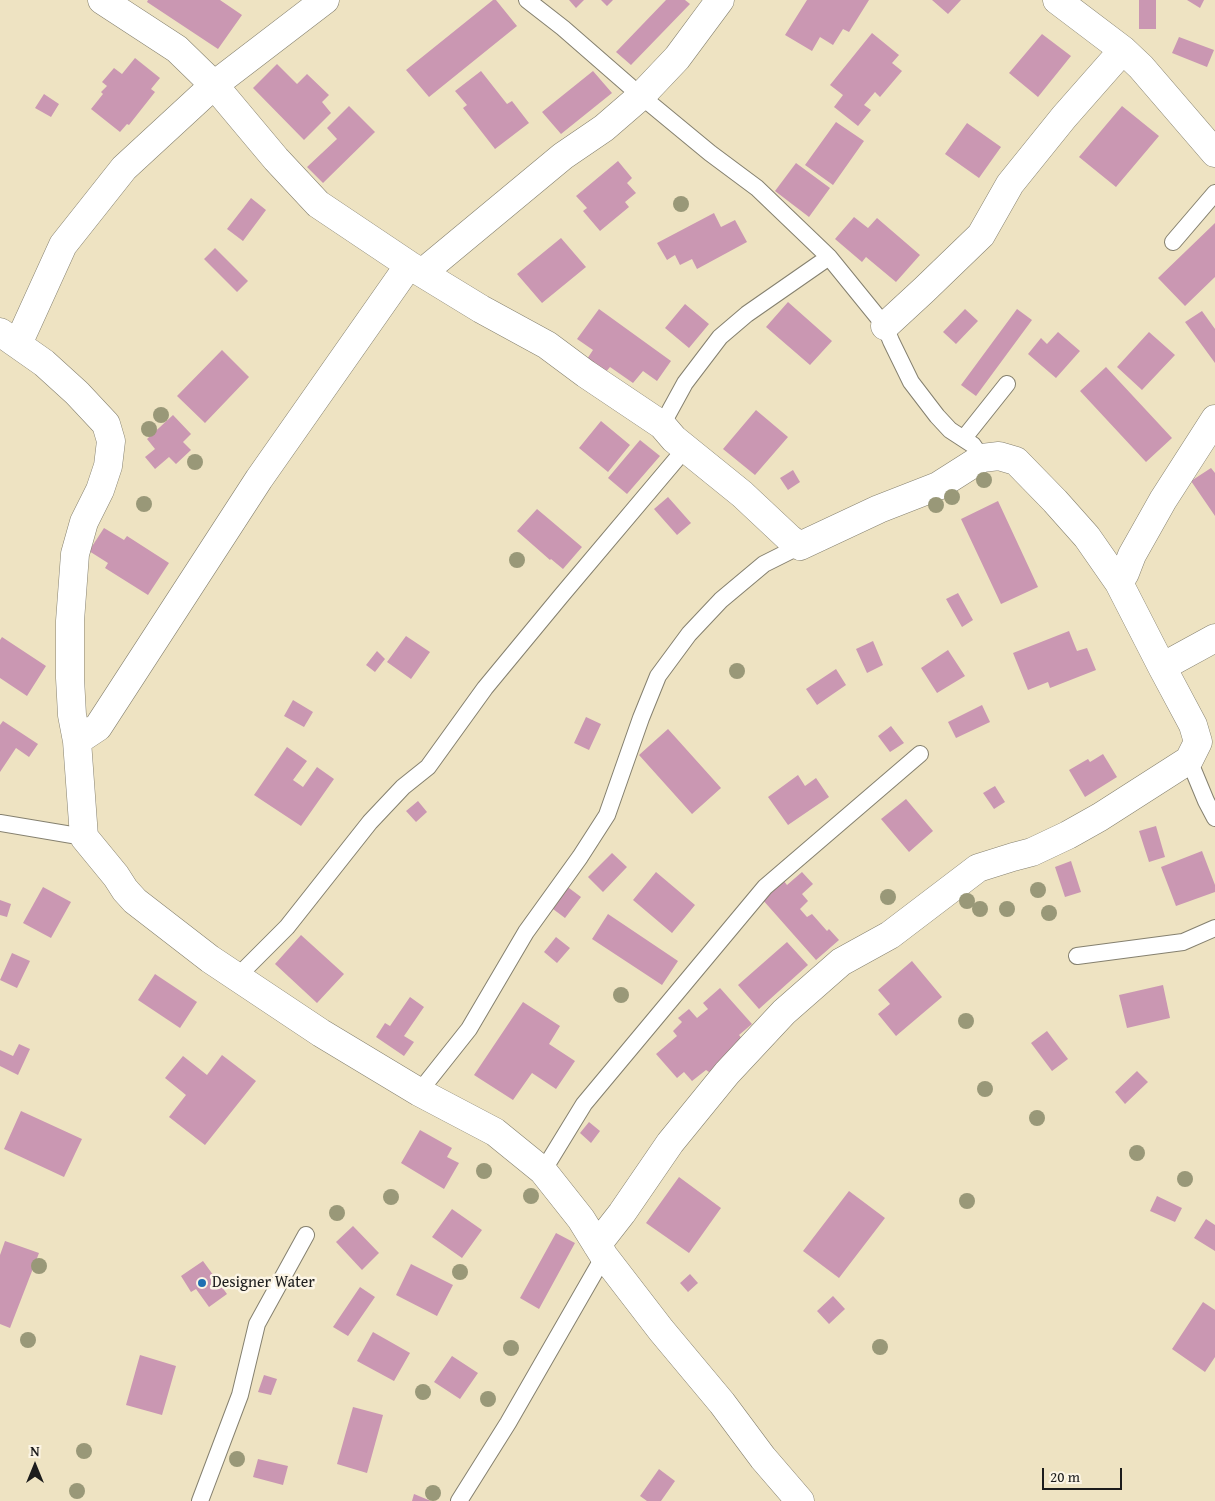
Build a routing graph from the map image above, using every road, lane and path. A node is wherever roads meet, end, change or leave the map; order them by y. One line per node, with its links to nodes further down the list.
1 (102, 0): 7 (street)
2 (325, 0): 7 (street)
3 (527, 0): 8 (lane)
4 (720, 0): 8 (street)
5 (1057, 0): 6 (street)
6 (1124, 50): 9 (street); 14 (street)
7 (214, 85): 13 (street); 15 (street)
8 (641, 96): 12 (lane); 13 (street)
9 (1215, 153)
10 (1215, 193): 11 (lane)
11 (1173, 242)
12 (829, 257): 14 (lane); 18 (lane)
13 (415, 269): 18 (street); 26 (street)
14 (885, 326): 19 (lane)
15 (9, 338): 26 (street)
16 (1007, 384): 19 (lane)
17 (1215, 419): 23 (street)
18 (662, 425): 20 (street)
19 (964, 438): 21 (lane)
20 (686, 449): 22 (street); 34 (lane)
21 (982, 458): 22 (street); 23 (street)
22 (800, 546): 35 (lane)
23 (1119, 583): 25 (street)
24 (1215, 638): 25 (street)
25 (1162, 667): 28 (street)
26 (77, 741): 31 (street)
27 (920, 754): 36 (lane)
28 (1189, 760): 29 (lane); 38 (street)
29 (1215, 818)
30 (0, 823): 31 (lane)
31 (84, 837): 34 (street)
32 (1215, 928): 33 (lane)
33 (1078, 956)
34 (238, 977): 35 (street)
35 (419, 1092): 36 (street)
36 (543, 1171): 38 (street)
37 (306, 1235): 39 (lane)
38 (600, 1251): 40 (lane); 41 (street)
39 (200, 1501)
40 (459, 1501)
41 (800, 1501)

